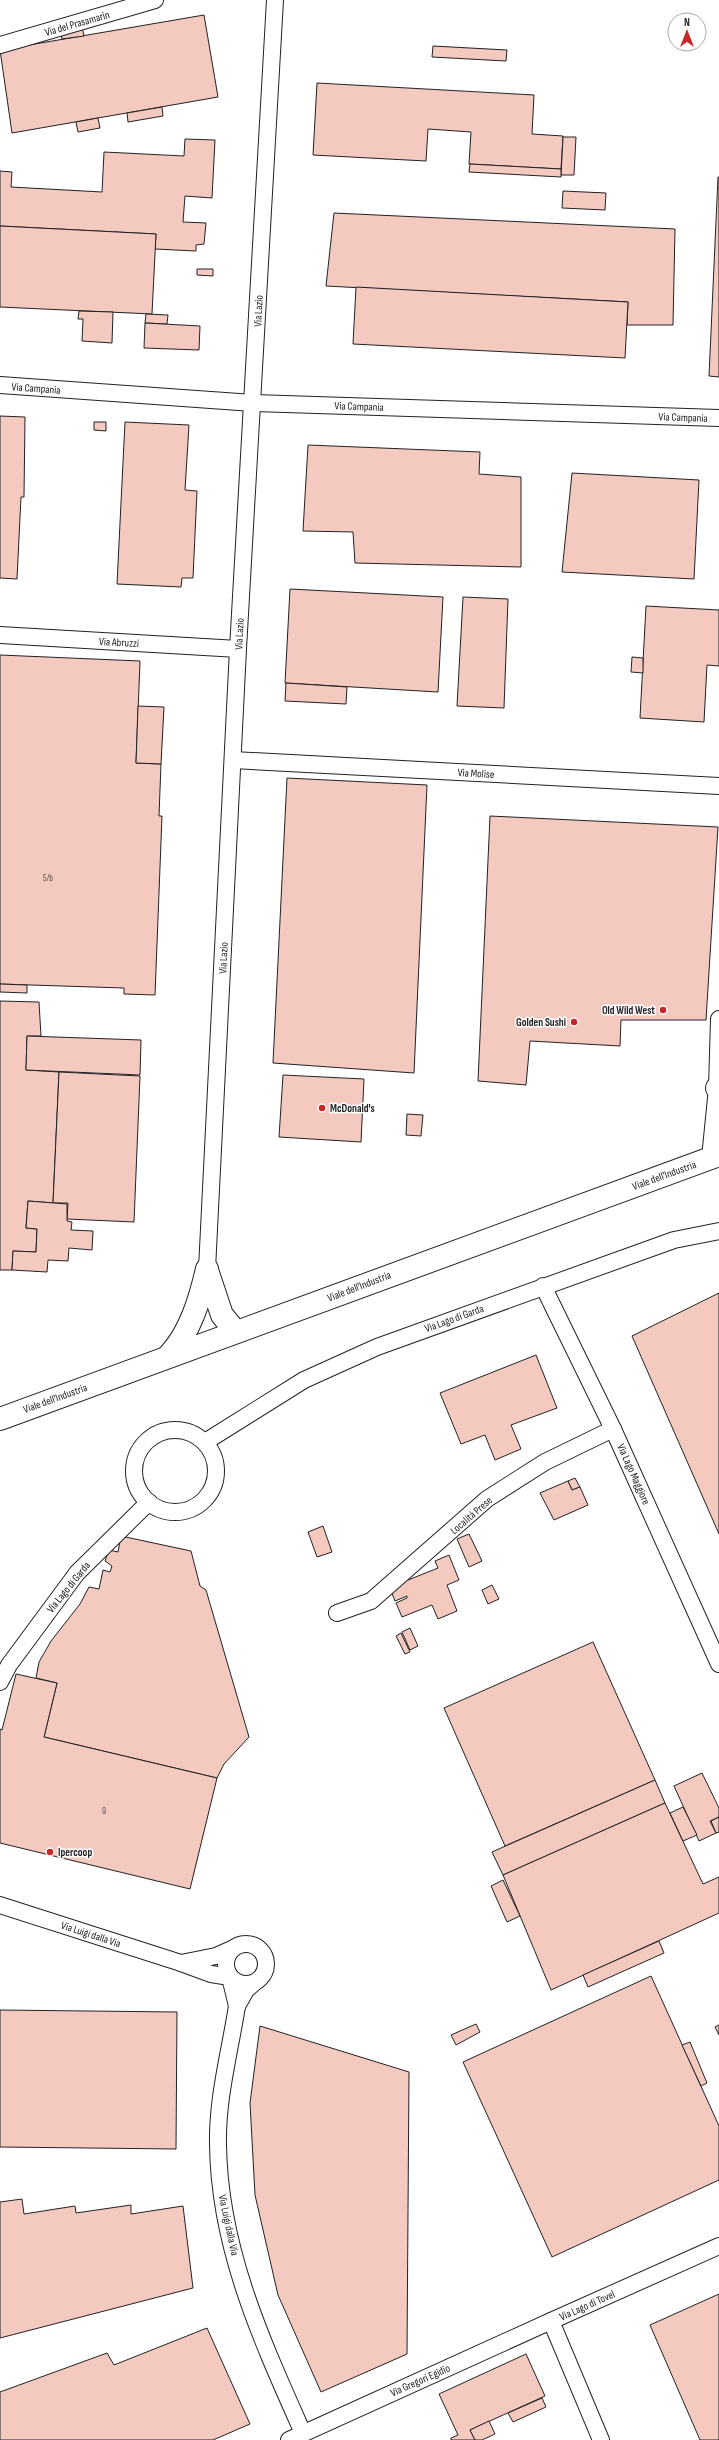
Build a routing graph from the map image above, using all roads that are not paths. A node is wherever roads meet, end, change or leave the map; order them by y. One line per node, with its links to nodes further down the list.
1 (155, 0): 3 (street, Via del Prasamarin)
2 (275, 0): 5 (street, Via Lazio)
3 (0, 45)
4 (0, 385): 5 (street, Via Campania)
5 (253, 403): 6 (street, Via Campania); 8 (street, Via Lazio)
6 (719, 418)
7 (0, 635): 8 (street, Via Abruzzi)
8 (238, 649): 9 (street, Via Lazio)
9 (233, 760): 10 (street, Via Molise); 15 (street, Via Lazio)
10 (719, 786)
11 (719, 1019): 12 (street)
12 (718, 1088): 13 (street)
13 (715, 1157): 17 (main road, Viale dell'Industria)
14 (719, 1231): 16 (street, Via Lago di Garda)
15 (207, 1269): 17 (main road); 18 (main road)
16 (543, 1286): 20 (street, Via Lago Maggiore); 21 (street, Via Lago di Garda)
17 (236, 1332): 18 (main road, Viale dell'Industria)
18 (169, 1356): 19 (main road, Viale dell'Industria)
19 (0, 1418)
20 (613, 1428): 23 (street, Località Prese); 24 (street, Via Lago Maggiore)
21 (205, 1442): 22 (street); 22 (street)
22 (149, 1502): 25 (street, Via Lago di Garda)
23 (337, 1612)
24 (719, 1664)
25 (0, 1682)
26 (0, 1905): 28 (street, Via Luigi dalla Via)
27 (234, 1948): 28 (street); 29 (street); 30 (street)
28 (181, 1962): 29 (street, Via Luigi dalla Via)
29 (230, 1977): 30 (street); 31 (street)
30 (254, 1983): 31 (street)
31 (237, 2006): 34 (street, Via Luigi dalla Via)
32 (719, 2246): 33 (street, Via Lago di Tovel)
33 (551, 2321): 34 (street, Via Gregori Egidio); 35 (street, Via Lago di Tovel)
34 (296, 2437)
35 (601, 2440)

